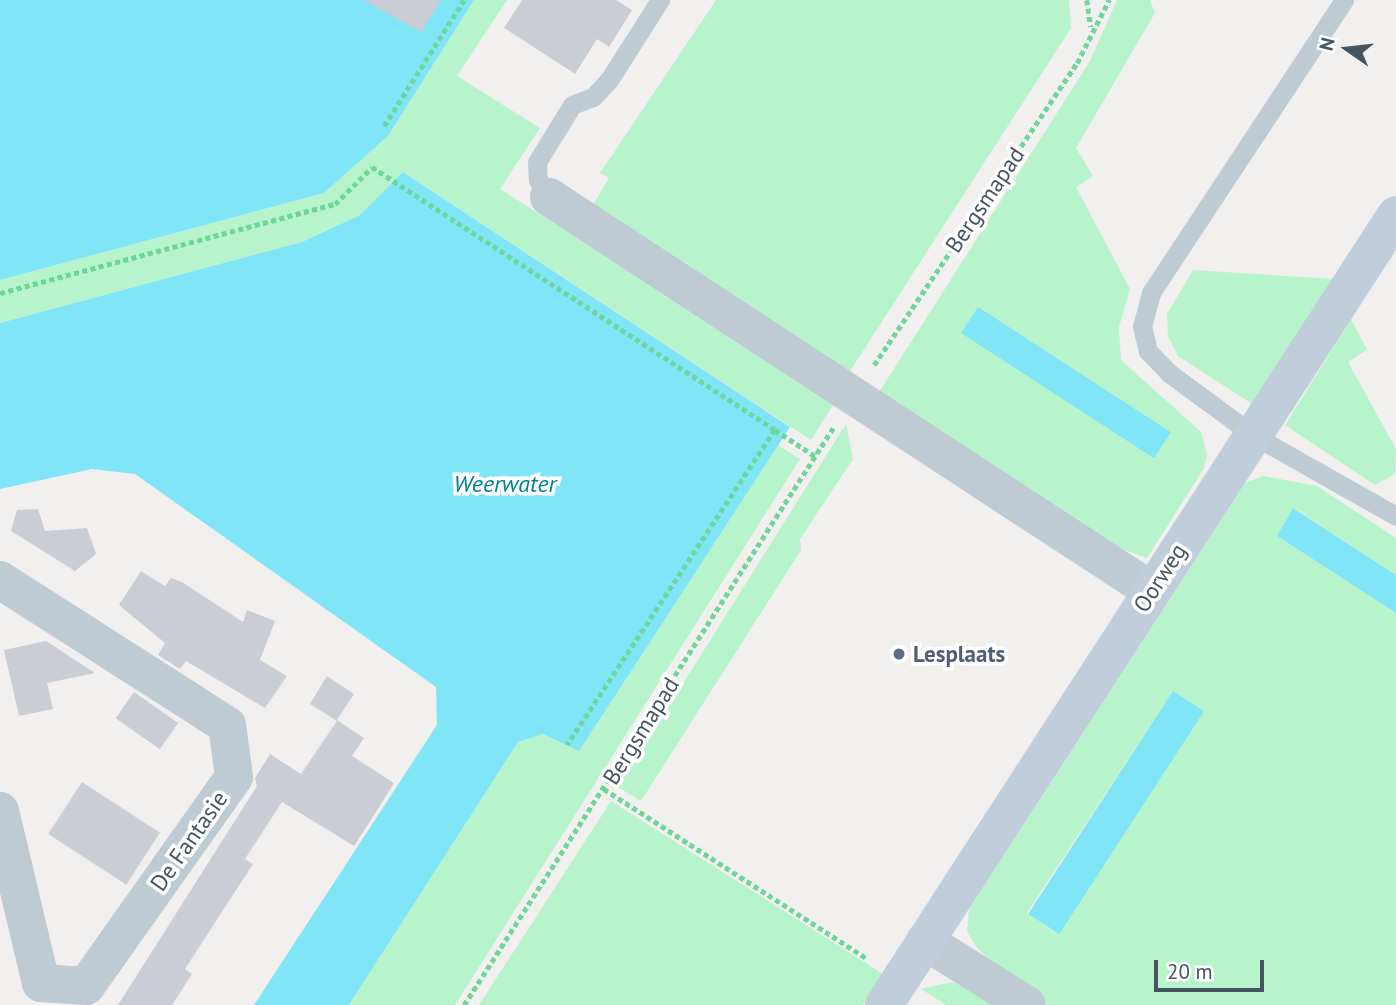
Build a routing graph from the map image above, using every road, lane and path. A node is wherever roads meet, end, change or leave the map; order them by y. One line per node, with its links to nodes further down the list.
1 (464, 0): 7 (path)
2 (660, 0): 8 (lane)
3 (1087, 0): 6 (path)
4 (1109, 0): 6 (path, Bergsmapad)
5 (1344, 0): 13 (lane)
6 (1091, 28): 11 (path, Bergsmapad)
7 (384, 126)
8 (549, 197): 11 (street)
9 (1396, 215): 13 (street, Oorweg)
10 (0, 293): 12 (path)
11 (853, 396): 14 (path, Bergsmapad); 17 (street)
12 (775, 430): 14 (path); 18 (path)
13 (1252, 435): 15 (lane); 17 (street, Oorweg)
14 (815, 456): 19 (path, Bergsmapad)
15 (1396, 516)
16 (0, 580): 22 (street, De Fantasie)
17 (1152, 590): 21 (street, Oorweg)
18 (567, 745)
19 (604, 789): 23 (path); 24 (path, Bergsmapad)
20 (0, 811): 22 (street, De Fantasie)
21 (925, 941): 23 (street, Oorweg); 25 (street)
22 (15, 946)
23 (892, 992)
24 (464, 1005)
25 (1027, 1005)

